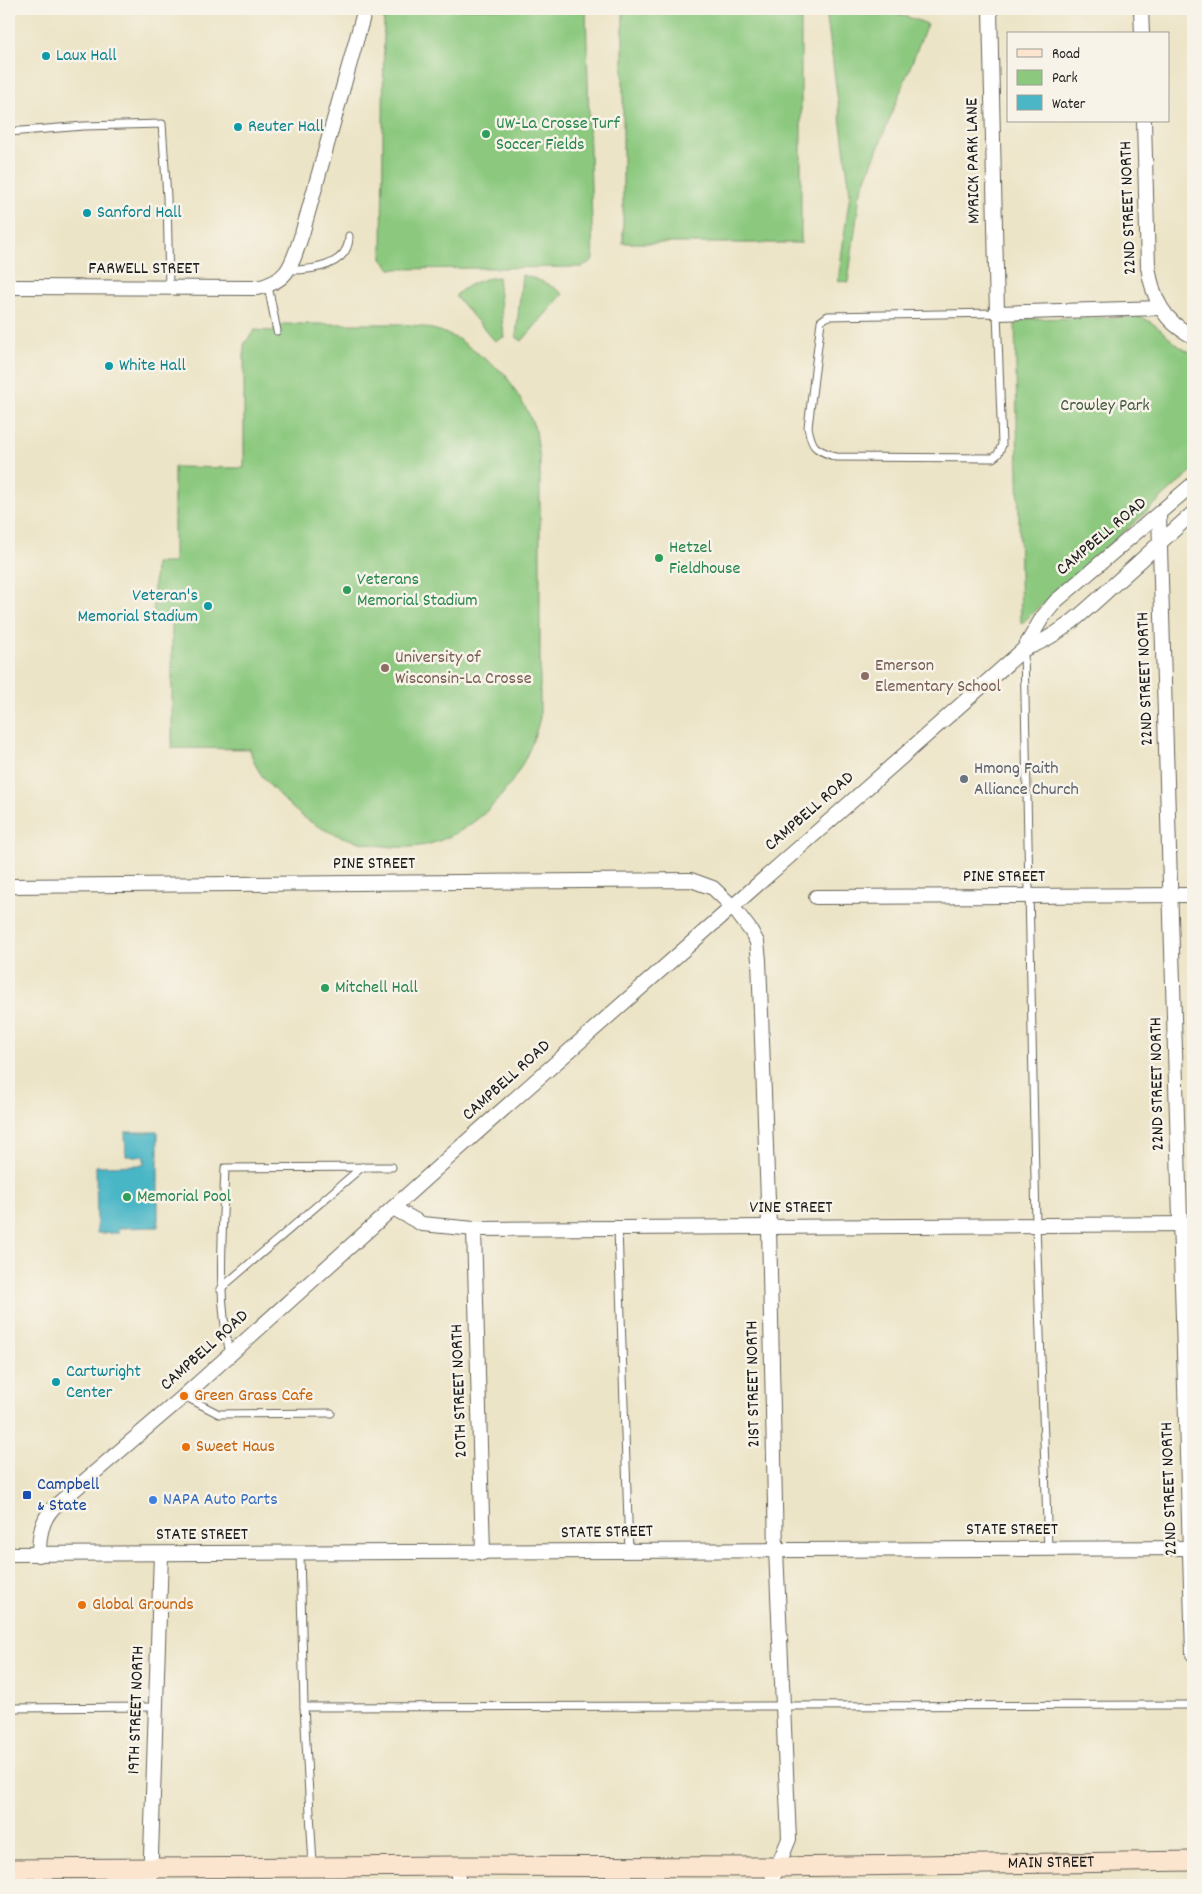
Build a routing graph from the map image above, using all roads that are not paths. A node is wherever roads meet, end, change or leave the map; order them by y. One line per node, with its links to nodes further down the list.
1 (365, 9): 8 (street)
2 (990, 9): 13 (street, MYRICK PARK LANE)
3 (1141, 9): 4 (street)
4 (1142, 32)
5 (1144, 122): 12 (street, 22ND STREET NORTH)
6 (9, 132): 11 (lane)
7 (349, 236): 8 (lane)
8 (290, 270): 9 (street)
9 (273, 284): 11 (street, FARWELL STREET); 14 (lane)
10 (9, 287): 11 (street, FARWELL STREET)
11 (169, 288)
12 (1161, 308): 13 (street); 15 (street, 22ND STREET NORTH)
13 (997, 313): 13 (lane)
14 (277, 331)
15 (1193, 336)
16 (1193, 484): 18 (street, CAMPBELL ROAD)
17 (1193, 513): 19 (street, CAMPBELL ROAD)
18 (1159, 514): 19 (street, 22ND STREET NORTH); 20 (street, CAMPBELL ROAD)
19 (1160, 543): 20 (street, CAMPBELL ROAD); 22 (street, 22ND STREET NORTH)
20 (1024, 649): 24 (lane); 26 (street, CAMPBELL ROAD)
21 (9, 886): 26 (street, PINE STREET)
22 (1172, 895): 23 (street, PINE STREET); 24 (street, PINE STREET); 30 (street, 22ND STREET NORTH)
23 (1193, 895)
24 (1029, 896): 25 (street, PINE STREET); 31 (lane)
25 (816, 897)
26 (732, 906): 29 (street, CAMPBELL ROAD); 32 (street, 21ST STREET NORTH)
27 (362, 1167): 28 (lane); 35 (lane); 35 (lane)
28 (392, 1167)
29 (393, 1208): 34 (street, VINE STREET); 36 (street, CAMPBELL ROAD)
30 (1187, 1224): 31 (street, VINE STREET); 39 (street, 22ND STREET NORTH)
31 (1036, 1225): 32 (street, VINE STREET); 40 (lane)
32 (769, 1227): 33 (street, VINE STREET); 41 (street, 21ST STREET NORTH)
33 (618, 1228): 34 (street, VINE STREET); 42 (lane)
34 (474, 1229): 44 (street, 20TH STREET NORTH)
35 (220, 1290): 36 (lane)
36 (230, 1355): 37 (street, CAMPBELL ROAD)
37 (184, 1396): 38 (lane); 47 (street, CAMPBELL ROAD)
38 (331, 1412)
39 (1192, 1548): 40 (street, STATE STREET); 48 (street, 22ND STREET NORTH)
40 (1048, 1549): 41 (street, STATE STREET)
41 (776, 1550): 42 (street, STATE STREET); 50 (street, 21ST STREET NORTH)
42 (629, 1551): 44 (street, STATE STREET)
43 (300, 1553): 44 (street, STATE STREET); 45 (street, STATE STREET); 52 (lane)
44 (483, 1553)
45 (161, 1554): 47 (street, STATE STREET); 51 (street, 19TH STREET NORTH)
46 (13, 1555): 47 (street, STATE STREET)
47 (39, 1555)
48 (1193, 1654)
49 (1193, 1705): 50 (lane)
50 (784, 1706): 52 (lane); 57 (street, 21ST STREET NORTH)
51 (156, 1707): 53 (lane); 59 (street, 19TH STREET NORTH)
52 (304, 1707): 56 (lane)
53 (9, 1708)
54 (1193, 1861): 57 (street, MAIN STREET)
55 (458, 1866): 56 (street, MAIN STREET); 57 (street, MAIN STREET); 60 (street)
56 (313, 1867): 59 (street, MAIN STREET)
57 (777, 1867): 61 (street, 21ST STREET NORTH)
58 (9, 1868): 59 (street, MAIN STREET)
59 (150, 1876)
60 (458, 1885)
61 (770, 1885)

